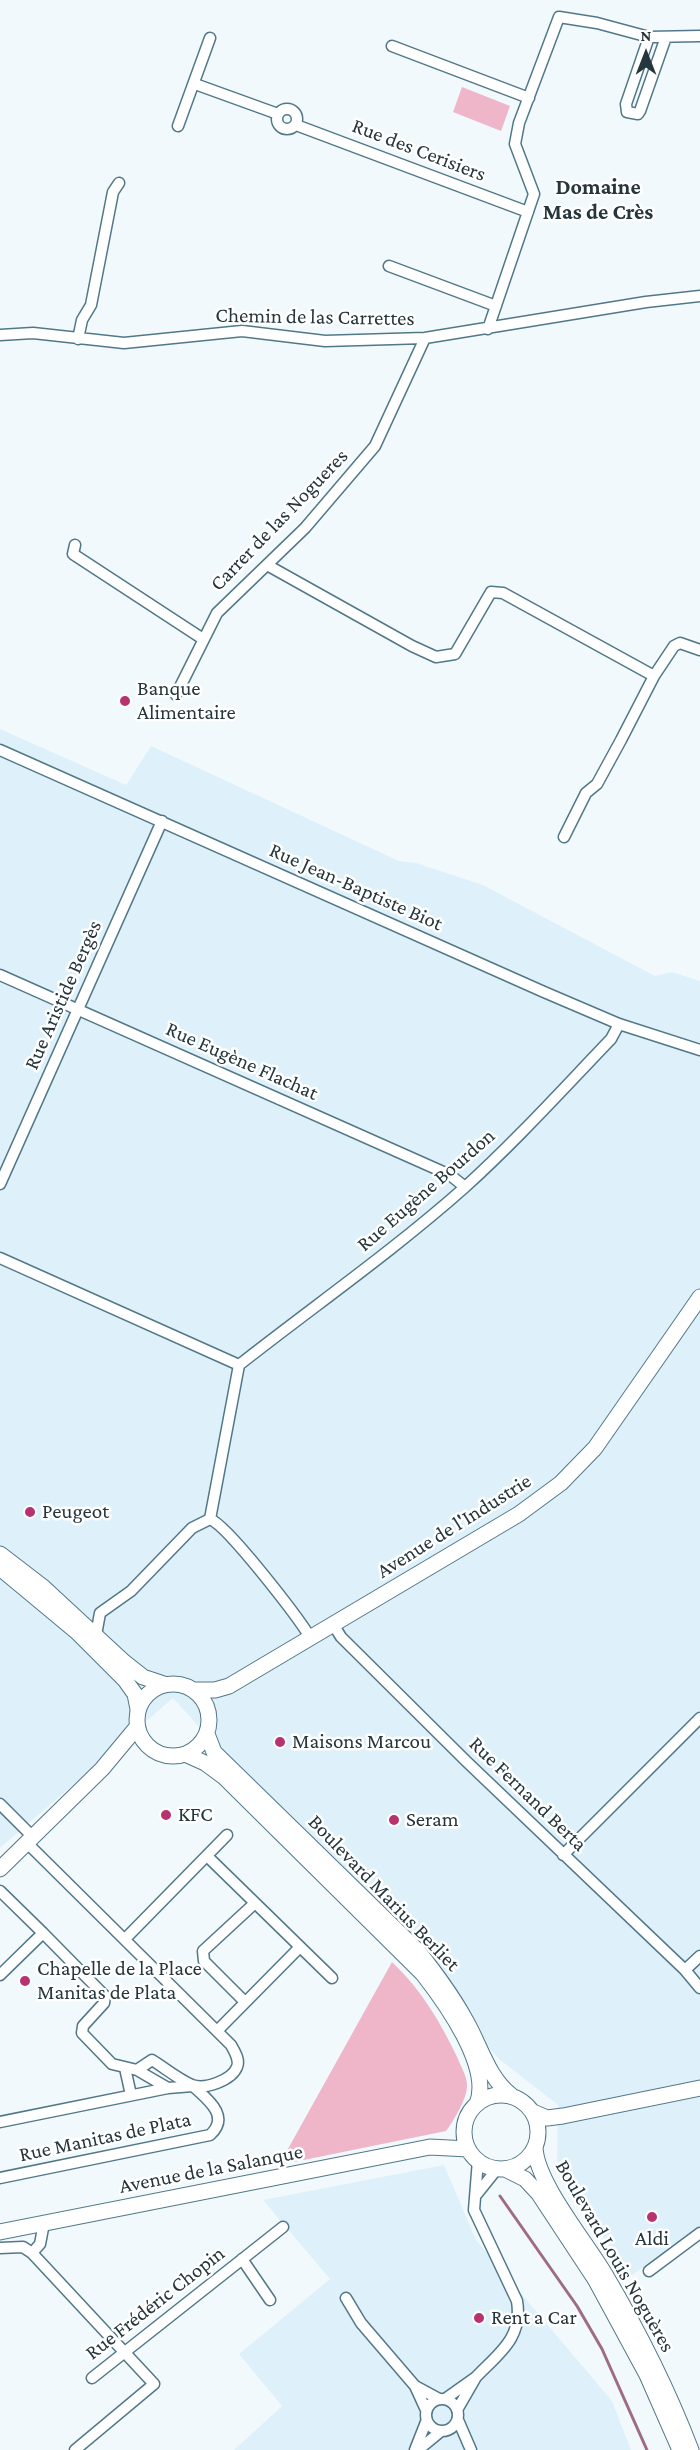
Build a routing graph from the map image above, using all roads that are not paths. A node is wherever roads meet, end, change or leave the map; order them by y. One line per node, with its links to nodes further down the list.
1 (700, 36): 3 (street)
2 (649, 37): 3 (street); 3 (street); 7 (street)
3 (666, 37)
4 (210, 38): 6 (street)
5 (392, 46): 7 (street)
6 (195, 84): 8 (street); 10 (street, Rue des Cerisiers)
7 (529, 98): 10 (street)
8 (178, 126)
9 (119, 183): 17 (street)
10 (528, 212): 13 (street)
11 (389, 266): 13 (street)
12 (700, 297): 14 (street, Chemin de las Carrettes)
13 (496, 306): 14 (street)
14 (488, 329): 16 (street, Chemin de las Carrettes)
15 (0, 335): 17 (street, Chemin de las Carrettes)
16 (425, 338): 17 (street, Chemin de las Carrettes); 19 (street, Carrer de las Nogueres)
17 (78, 339)
18 (75, 545): 20 (street)
19 (267, 565): 20 (street, Carrer de las Nogueres); 22 (street)
20 (203, 639): 23 (street, Carrer de las Nogueres)
21 (700, 651): 22 (street)
22 (654, 676): 26 (street)
23 (176, 695)
24 (0, 750): 25 (street, Rue Jean-Baptiste Biot)
25 (162, 821): 28 (street, Rue Aristide Bergès); 29 (street, Rue Jean-Baptiste Biot)
26 (564, 837)
27 (0, 975): 28 (street, Rue Eugène Flachat)
28 (78, 1010): 31 (street, Rue Aristide Bergès); 32 (street, Rue Eugène Flachat)
29 (619, 1024): 30 (street, Rue Jean-Baptiste Biot); 32 (street, Rue Eugène Bourdon)
30 (700, 1050)
31 (0, 1184)
32 (465, 1187): 35 (street, Rue Eugène Bourdon)
33 (0, 1258): 35 (street)
34 (700, 1297): 39 (main road, Avenue de l'Industrie)
35 (239, 1365): 36 (street)
36 (210, 1520): 40 (street); 41 (street)
37 (0, 1554): 40 (main road)
38 (0, 1568): 45 (main road)
39 (333, 1624): 41 (main road, Avenue de l'Industrie); 56 (street, Rue Fernand Berta)
40 (96, 1635): 42 (main road)
41 (310, 1637): 43 (main road, Avenue de l'Industrie)
42 (164, 1684): 44 (main road); 45 (main road)
43 (229, 1686): 44 (main road, Avenue de l'Industrie); 46 (main road, Avenue de l'Industrie)
44 (194, 1690): 46 (main road)
45 (138, 1709): 48 (main road)
46 (210, 1715): 49 (main road)
47 (700, 1718): 56 (street)
48 (137, 1727): 50 (main road); 52 (main road)
49 (207, 1734): 51 (main road); 78 (main road, Boulevard Marius Berliet)
50 (152, 1750): 51 (main road); 52 (main road)
51 (185, 1754): 79 (main road, Boulevard Marius Berliet)
52 (102, 1769): 55 (main road)
53 (0, 1804): 55 (street)
54 (227, 1835): 57 (street)
55 (30, 1839): 58 (main road); 62 (street)
56 (563, 1855): 65 (street, Rue Fernand Berta)
57 (208, 1857): 60 (street); 62 (street)
58 (0, 1869)
59 (0, 1891): 61 (street)
60 (255, 1903): 63 (street); 69 (street)
61 (43, 1933): 66 (street); 71 (street)
62 (125, 1939): 70 (street)
63 (300, 1947): 67 (street); 69 (street)
64 (700, 1956): 65 (street)
65 (685, 1970): 68 (street, Rue Fernand Berta)
66 (0, 1975)
67 (332, 1978)
68 (700, 1988)
69 (245, 2002): 70 (street)
70 (217, 2031): 73 (street)
71 (125, 2068): 72 (street); 77 (street)
72 (137, 2070): 73 (street); 74 (street)
73 (193, 2086): 74 (street, Rue Manitas de Plata); 87 (street, Rue Manitas de Plata)
74 (168, 2088): 77 (street, Rue Manitas de Plata)
75 (700, 2088): 80 (main road)
76 (700, 2094): 83 (main road)
77 (131, 2095): 81 (street, Rue Manitas de Plata)
78 (512, 2096): 79 (main road); 80 (main road)
79 (477, 2104): 82 (main road)
80 (533, 2112): 83 (main road)
81 (0, 2122)
82 (465, 2124): 84 (main road, Avenue de la Salanque); 85 (main road)
83 (536, 2144): 86 (main road); 112 (main road, Boulevard Louis Noguères)
84 (430, 2147): 85 (main road, Avenue de la Salanque); 89 (main road, Avenue de la Salanque)
85 (473, 2155): 86 (main road); 88 (street)
86 (501, 2169): 88 (street); 111 (main road, Boulevard Louis Noguères)
87 (0, 2178)
88 (475, 2196): 102 (street)
89 (44, 2223): 90 (main road, Avenue de la Salanque); 95 (street)
90 (20, 2228): 92 (main road, Avenue de la Salanque); 95 (street)
91 (283, 2228): 96 (street, Rue Frédéric Chopin)
92 (0, 2232)
93 (700, 2233): 97 (street)
94 (0, 2248): 95 (street)
95 (28, 2250): 100 (street)
96 (242, 2259): 99 (street, Rue Frédéric Chopin); 100 (street, Rue Frédéric Chopin)
97 (649, 2271)
98 (346, 2298): 103 (street)
99 (270, 2300)
100 (124, 2352): 101 (street, Rue Frédéric Chopin); 109 (street)
101 (92, 2378)
102 (476, 2378): 104 (street); 105 (street)
103 (415, 2386): 104 (street); 106 (street)
104 (442, 2399): 105 (street); 106 (street)
105 (458, 2415): 107 (street); 108 (street)
106 (426, 2416): 107 (street); 110 (street)
107 (443, 2432): 108 (street); 110 (street)
108 (470, 2448)
109 (75, 2450)
110 (417, 2450)
111 (680, 2450)
112 (691, 2450)

